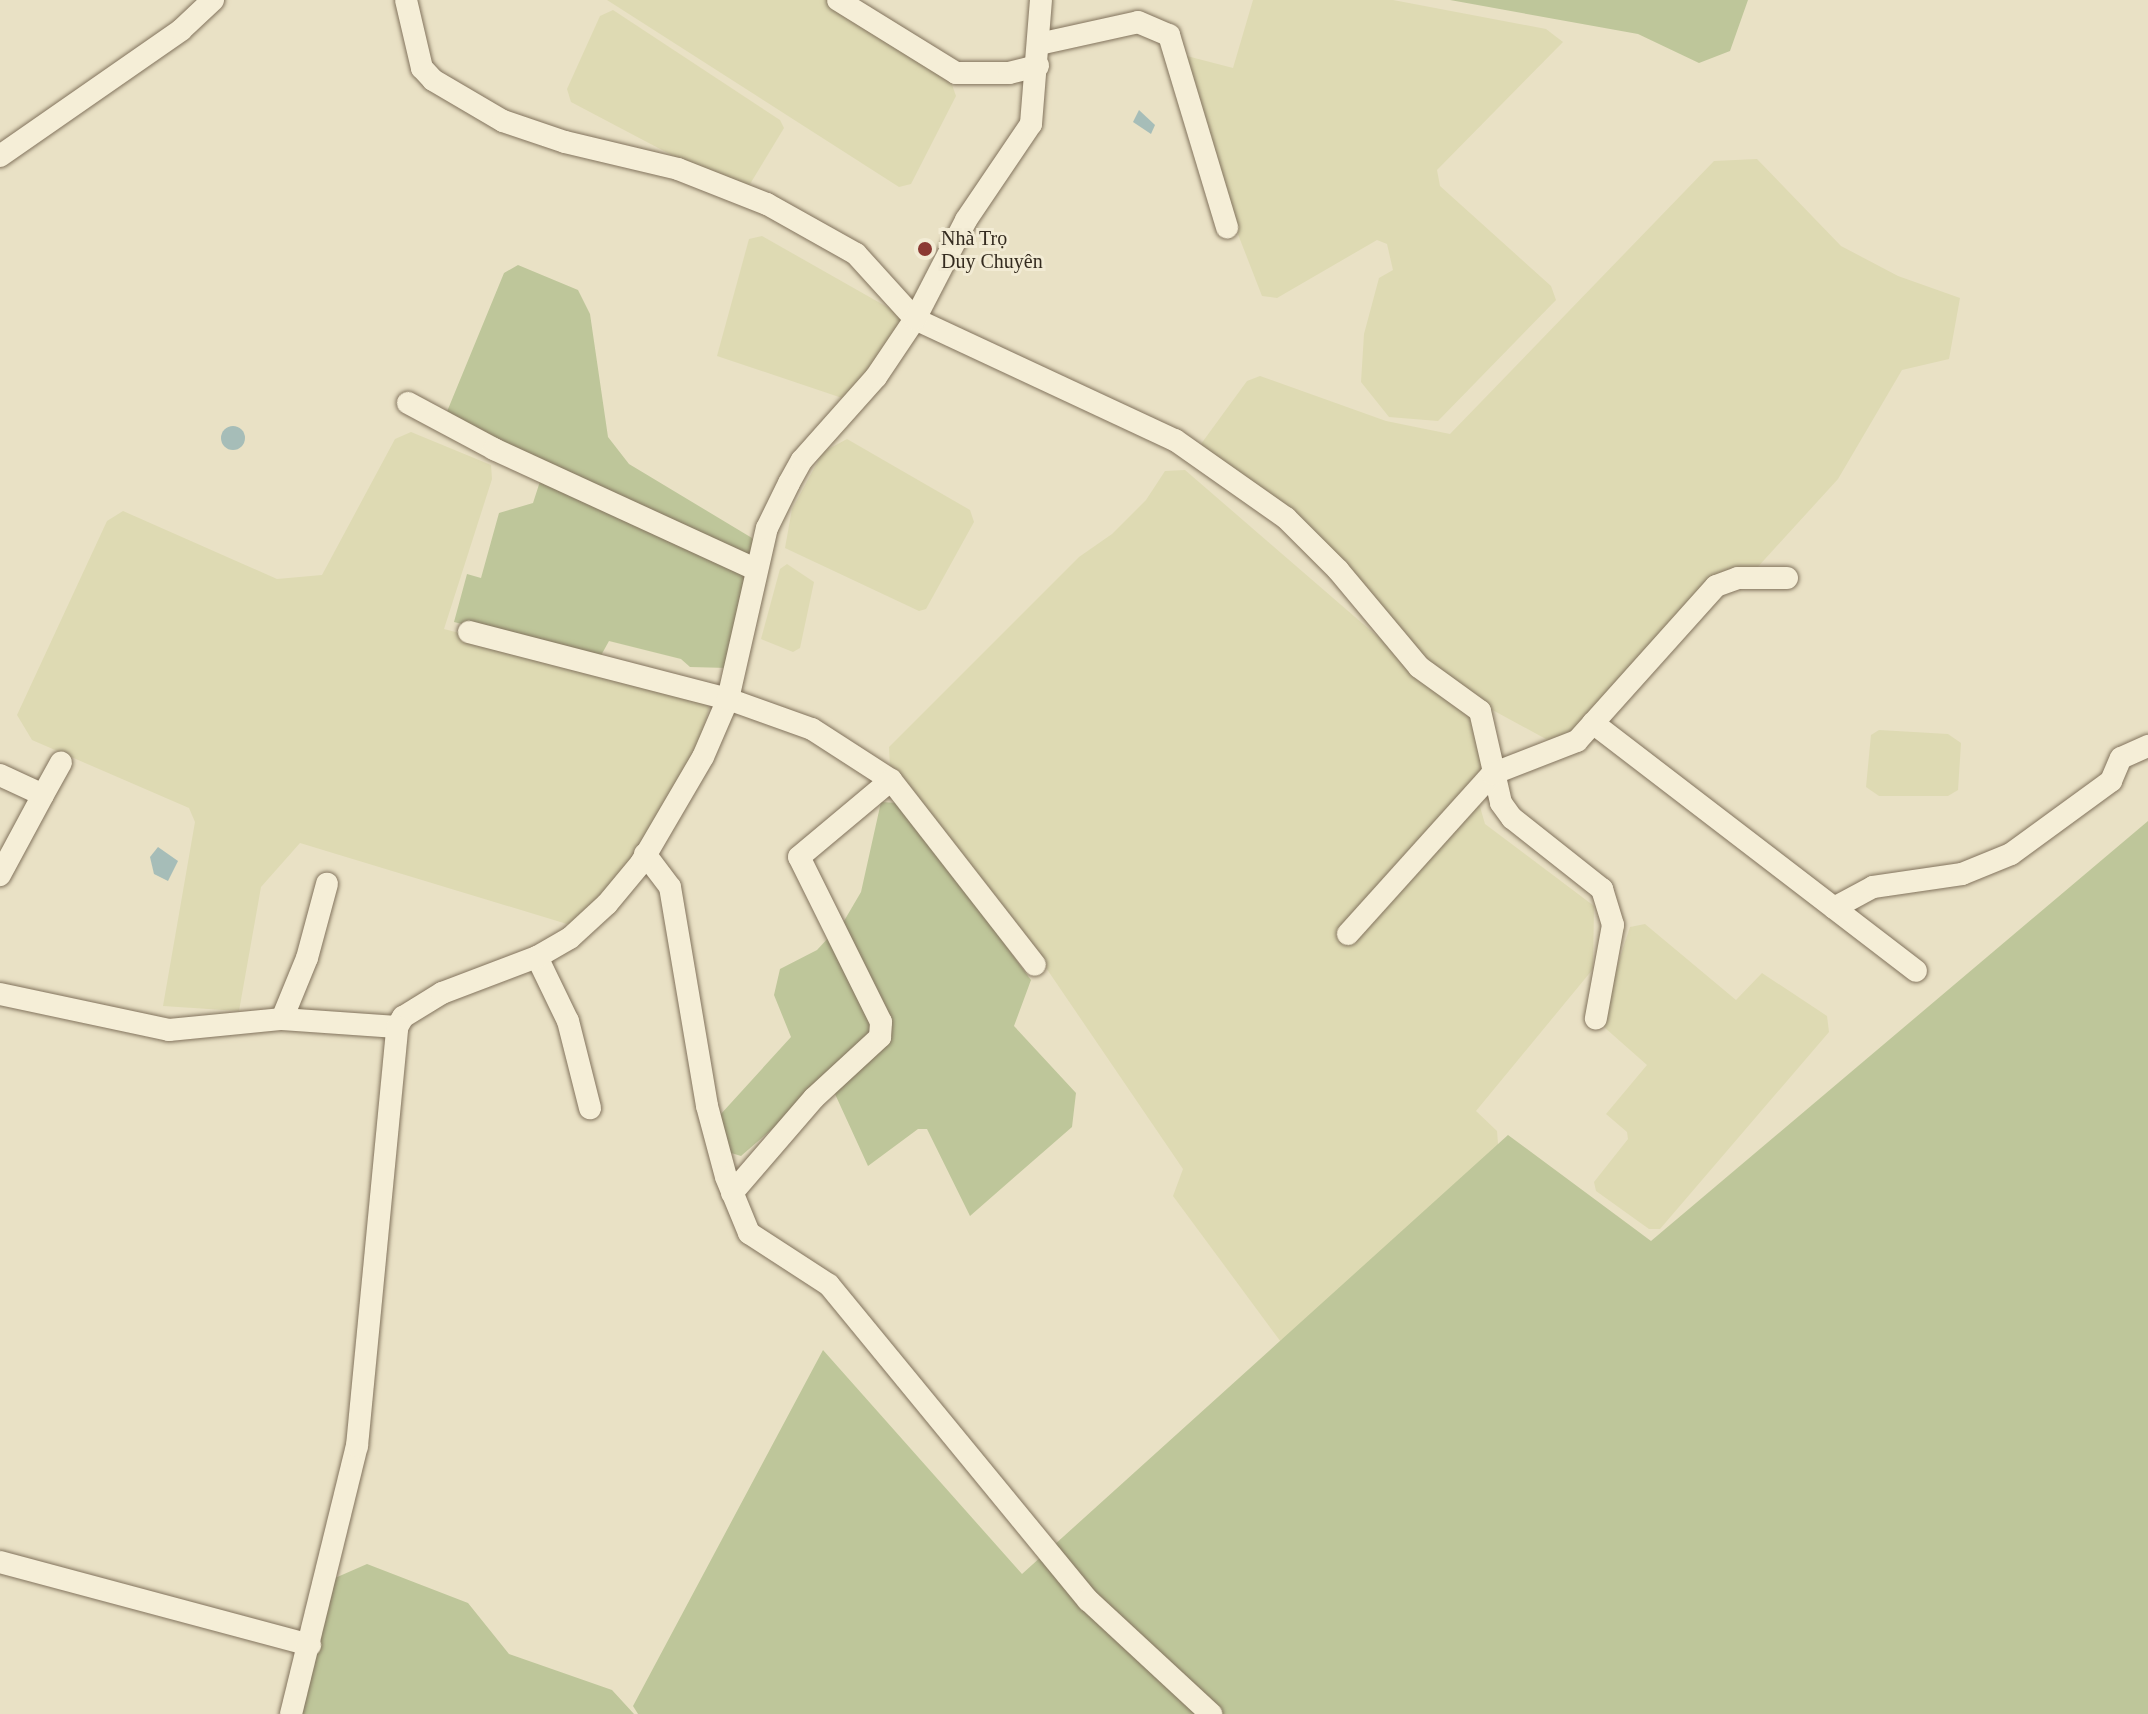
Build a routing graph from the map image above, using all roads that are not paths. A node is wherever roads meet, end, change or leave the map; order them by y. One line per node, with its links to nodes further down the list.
1 (213, 0): 6 (street)
2 (406, 0): 8 (street)
3 (838, 0): 5 (street)
4 (1041, 0): 5 (street)
5 (1038, 55): 7 (street); 8 (street)
6 (0, 156)
7 (1227, 227)
8 (915, 319): 10 (street); 17 (street)
9 (408, 403): 10 (street)
10 (755, 569): 13 (street)
11 (1787, 578): 14 (street)
12 (469, 632): 13 (street)
13 (728, 699): 19 (street); 21 (street)
14 (1593, 723): 17 (street); 24 (street)
15 (2148, 746): 24 (street)
16 (61, 763): 20 (street)
17 (1492, 774): 25 (street); 30 (street)
18 (0, 775): 20 (street)
19 (891, 780): 27 (street); 34 (street)
20 (43, 795): 22 (street)
21 (645, 854): 26 (street); 34 (street)
22 (0, 875)
23 (327, 884): 31 (street)
24 (1834, 908): 28 (street)
25 (1348, 934)
26 (537, 957): 32 (street); 33 (street)
27 (1035, 965)
28 (1916, 971)
29 (0, 994): 31 (street)
30 (1596, 1018)
31 (282, 1019): 32 (street)
32 (397, 1027): 36 (street)
33 (590, 1108)
34 (732, 1193): 38 (street)
35 (0, 1562): 36 (street)
36 (310, 1645): 37 (street)
37 (291, 1714)
38 (1211, 1714)

